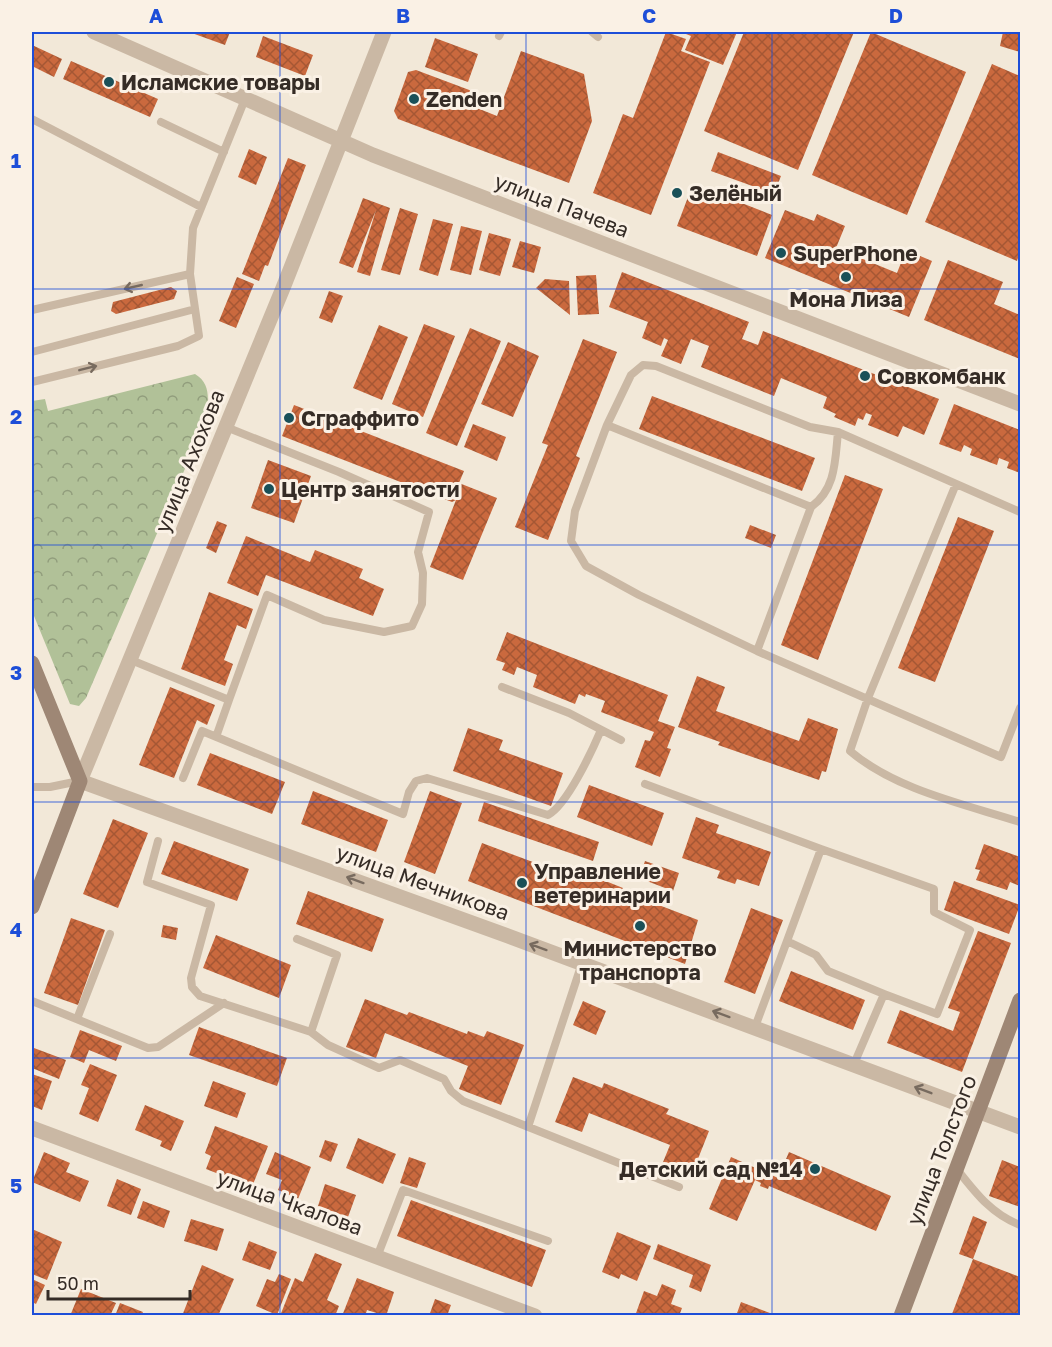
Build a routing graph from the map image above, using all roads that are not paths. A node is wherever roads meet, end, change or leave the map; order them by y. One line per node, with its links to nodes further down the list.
1 (94, 32): 3 (street, улица Пачева)
2 (384, 32): 6 (street, улица Ахохова)
3 (246, 97): 6 (street, улица Пачева); 7 (lane)
4 (32, 119): 8 (lane)
5 (161, 122): 7 (lane)
6 (342, 140): 14 (street, улица Пачева); 16 (street, улица Ахохова)
7 (224, 152): 8 (lane)
8 (201, 207): 9 (lane)
9 (190, 274): 10 (lane); 11 (lane, one-way to 11)
10 (195, 309): 12 (lane); 13 (lane, one-way to 10)
11 (32, 310)
12 (32, 352)
13 (32, 382)
14 (1020, 404)
15 (607, 425): 17 (lane); 19 (lane); 21 (lane)
16 (226, 427): 22 (street, улица Ахохова); 26 (lane)
17 (838, 432): 18 (lane); 19 (lane)
18 (956, 484): 20 (lane); 25 (lane)
19 (811, 507): 21 (lane)
20 (1020, 512)
21 (757, 651): 25 (lane)
22 (131, 660): 26 (lane); 32 (street, улица Ахохова)
23 (32, 663): 32 (street)
24 (502, 687): 28 (lane)
25 (868, 698): 27 (lane); 35 (lane)
26 (229, 700): 29 (lane)
27 (1020, 708)
28 (601, 730): 29 (lane); 30 (lane)
29 (216, 737): 31 (lane)
30 (621, 740)
31 (183, 778)
32 (80, 781): 34 (lane); 38 (street, улица Ахохова); 42 (street, улица Мечникова, one-way to 32)
33 (645, 784): 37 (lane)
34 (32, 787)
35 (1020, 822)
36 (158, 841): 46 (lane)
37 (821, 849): 41 (lane); 43 (lane)
38 (32, 907)
39 (110, 934): 47 (lane)
40 (297, 939): 49 (lane)
41 (787, 941): 43 (lane); 48 (lane)
42 (582, 963): 48 (street, улица Мечникова, one-way to 42); 52 (lane)
43 (884, 994): 50 (lane)
44 (1020, 1000): 51 (street, улица Толстого)
45 (32, 1001): 47 (lane)
46 (224, 1003): 47 (lane); 49 (lane)
47 (77, 1019)
48 (755, 1027): 50 (street, улица Мечникова)
49 (311, 1032): 52 (lane)
50 (854, 1064): 51 (street, улица Мечникова, one-way to 50)
51 (978, 1111): 53 (street, улица Мечникова); 55 (street, улица Толстого)
52 (528, 1127): 56 (lane)
53 (1020, 1127)
54 (32, 1128): 59 (street, улица Чкалова)
55 (956, 1168): 57 (lane); 61 (street, улица Толстого)
56 (679, 1187)
57 (1020, 1225)
58 (549, 1241): 59 (lane)
59 (377, 1257): 60 (street, улица Чкалова)
60 (535, 1316)
61 (901, 1316)

